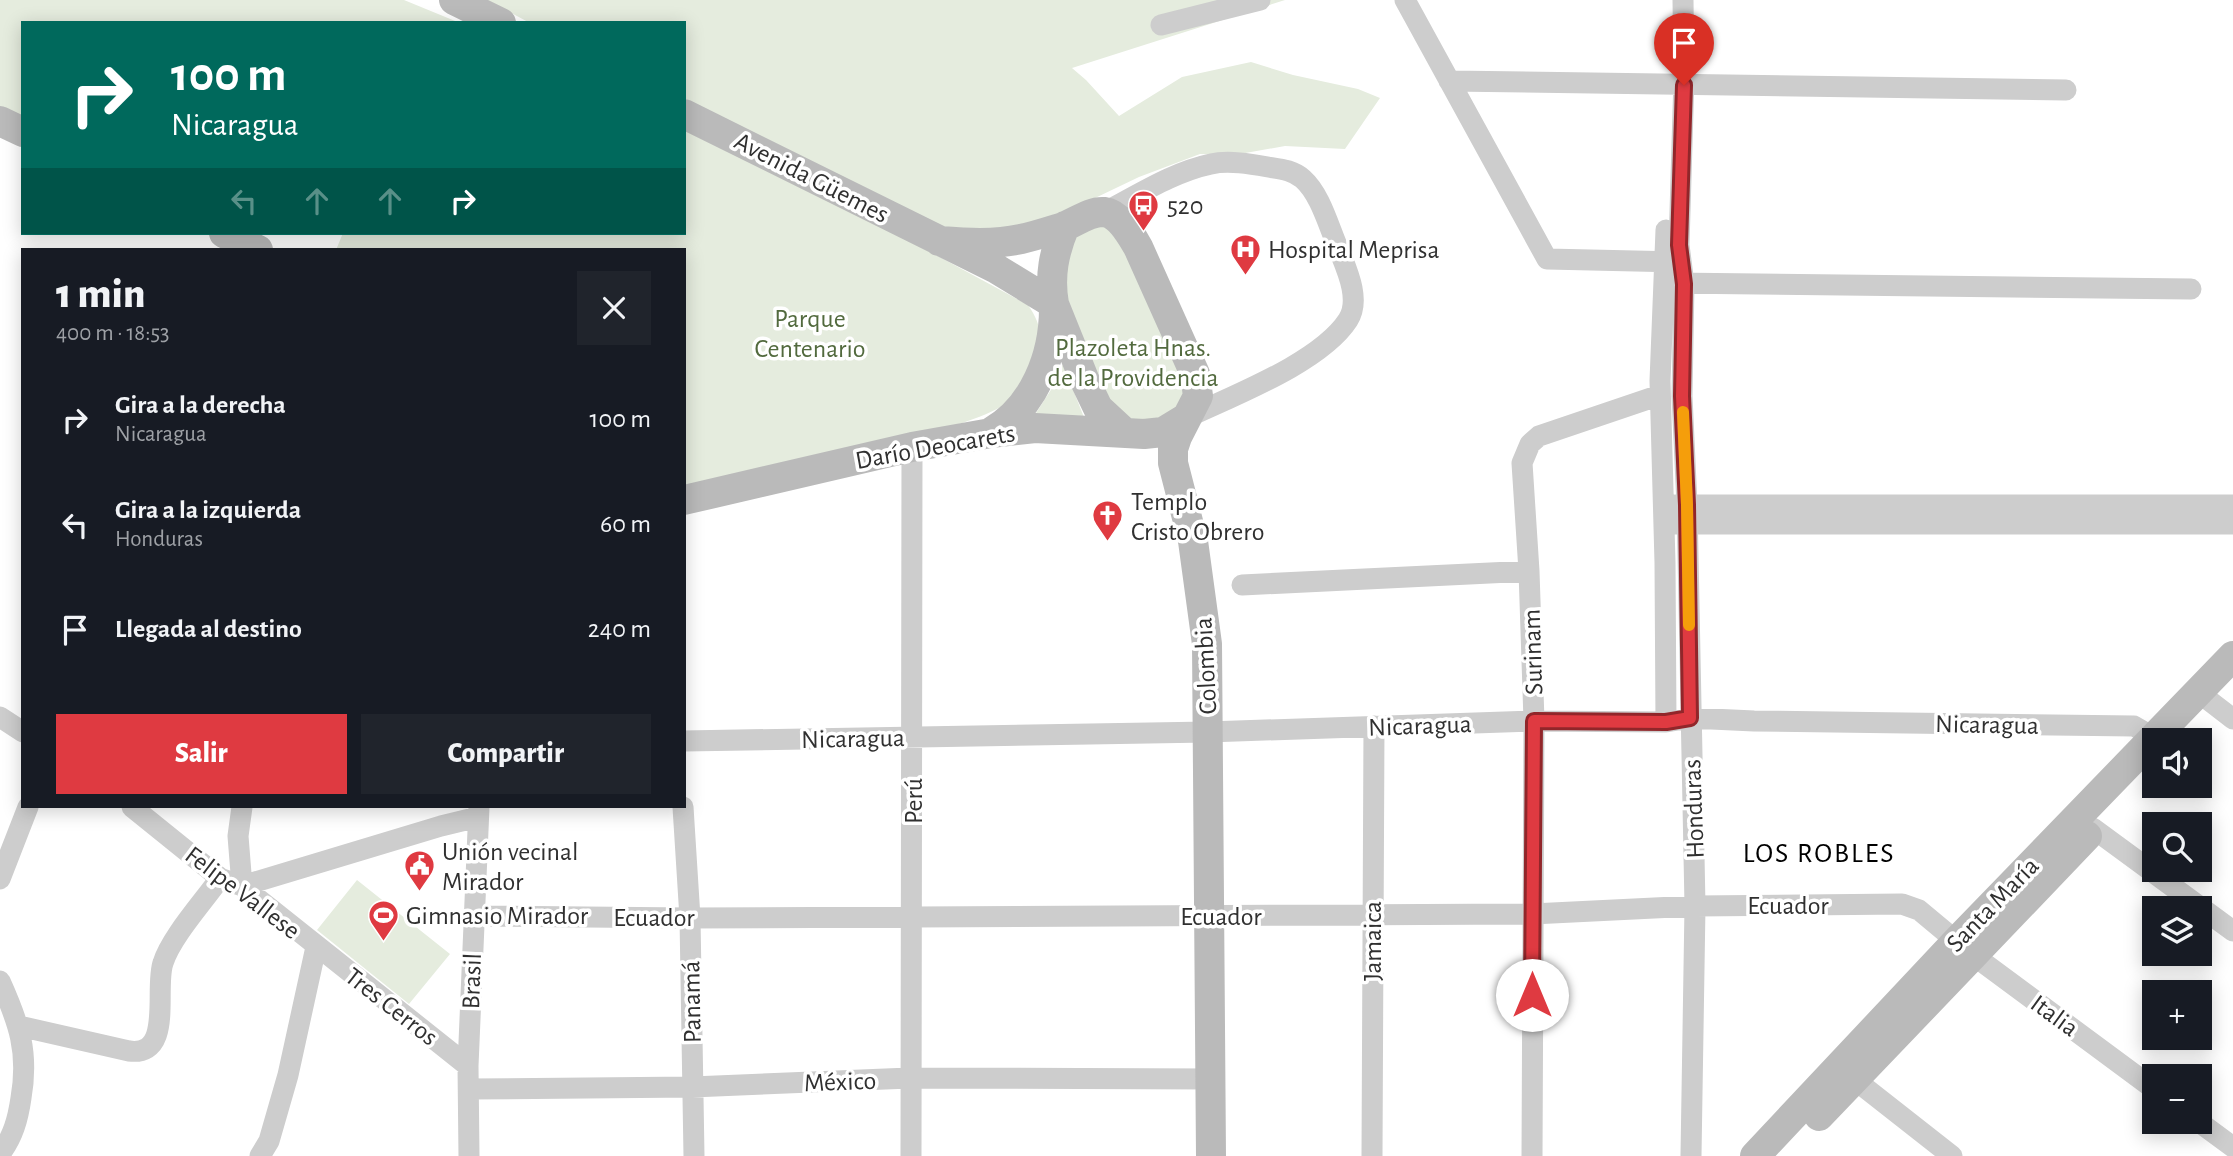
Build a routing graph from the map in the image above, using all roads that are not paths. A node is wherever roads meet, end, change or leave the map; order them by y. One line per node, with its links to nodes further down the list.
1 (454, 0): 6 (street)
2 (1260, 0): 7 (street)
3 (1405, 0): 8 (street)
4 (1670, 0): 9 (street, Honduras)
5 (1683, 0): 9 (street, Honduras)
6 (497, 21)
7 (1161, 25)
8 (1449, 81): 9 (street); 17 (street)
9 (1677, 84): 10 (street); 17 (street, Honduras)
10 (2066, 90)
11 (686, 115): 16 (street, Avenida Güemes)
12 (0, 121): 13 (street)
13 (21, 131)
14 (1105, 212): 15 (street); 22 (street, Colombia); 22 (street)
15 (1065, 226): 16 (street); 20 (street)
16 (939, 241): 20 (street, Avenida Güemes)
17 (1673, 261): 18 (street, Honduras)
18 (1674, 283): 19 (street); 21 (street, Honduras); 28 (street, Honduras)
19 (2191, 289)
20 (1054, 304): 23 (street); 24 (street)
21 (1660, 395): 29 (street, Honduras); 31 (street, Surinam)
22 (1186, 418): 24 (street, Darío Deocarets); 42 (street, Colombia)
23 (991, 433): 24 (street, Darío Deocarets); 25 (street, Darío Deocarets)
24 (1125, 433)
25 (912, 447): 26 (street, Darío Deocarets); 44 (street, Perú)
26 (686, 500)
27 (2233, 505): 28 (street)
28 (1687, 514): 29 (street); 30 (street); 36 (street, Honduras)
29 (1664, 515): 38 (street, Honduras)
30 (2233, 524)
31 (1529, 571): 32 (street); 37 (street, Surinam)
32 (1242, 585)
33 (2233, 656): 34 (street, Santa María)
34 (2219, 700): 40 (street, Santa María)
35 (0, 717): 41 (street)
36 (1690, 718): 38 (street, Nicaragua); 43 (street, Nicaragua); 56 (street, Honduras)
37 (1534, 721): 38 (street, Nicaragua); 39 (street, Nicaragua); 58 (street, Surinam)
38 (1666, 722)
39 (1374, 726): 42 (street, Nicaragua); 57 (street, Jamaica)
40 (2185, 728)
41 (21, 731)
42 (1208, 732): 44 (street, Nicaragua); 60 (street, Colombia)
43 (2142, 732)
44 (913, 737): 45 (street, Nicaragua); 61 (street, Perú)
45 (686, 740)
46 (2142, 767): 52 (street, Santa María)
47 (27, 808): 54 (street)
48 (133, 808): 53 (street, Felipe Vallese)
49 (242, 808): 55 (street)
50 (683, 808): 62 (street, Panamá)
51 (478, 812): 55 (street); 59 (street, Brasil)
52 (2085, 824): 63 (street); 65 (street, Santa María)
53 (220, 878): 55 (street, Felipe Vallese); 67 (street)
54 (0, 879)
55 (242, 886): 64 (street, Felipe Vallese)
56 (1695, 906): 58 (street, Ecuador); 65 (street, Ecuador); 85 (street, Honduras)
57 (1372, 914): 58 (street, Ecuador); 60 (street, Ecuador); 83 (street, Jamaica)
58 (1532, 914): 84 (street, Surinam)
59 (473, 916): 62 (street, Ecuador); 68 (street, Brasil)
60 (1211, 916): 61 (street, Ecuador); 71 (street, Colombia)
61 (912, 917): 62 (street, Ecuador); 70 (street, Perú)
62 (690, 918): 73 (street, Panamá)
63 (2233, 931)
64 (316, 947): 68 (street, Tres Cerros); 78 (street, Felipe Vallese)
65 (1965, 948): 69 (street, Santa María); 72 (street, Italia)
66 (0, 981): 67 (street)
67 (19, 1026): 77 (street)
68 (468, 1066): 74 (street, Brasil)
69 (1846, 1073): 86 (street, Santa María); 87 (street, Santa María); 88 (street)
70 (910, 1078): 71 (street, México); 73 (street, México); 81 (street, Perú)
71 (1212, 1079): 82 (street, Colombia)
72 (2142, 1080)
73 (692, 1087): 74 (street, México); 80 (street, Panamá)
74 (470, 1089): 79 (street, Brasil)
75 (2212, 1132): 76 (street)
76 (2227, 1144)
77 (0, 1154)
78 (260, 1156)
79 (469, 1156)
80 (694, 1156)
81 (911, 1156)
82 (1211, 1156)
83 (1371, 1156)
84 (1532, 1156)
85 (1691, 1156)
86 (1755, 1156)
87 (1779, 1156)
88 (1952, 1156)

